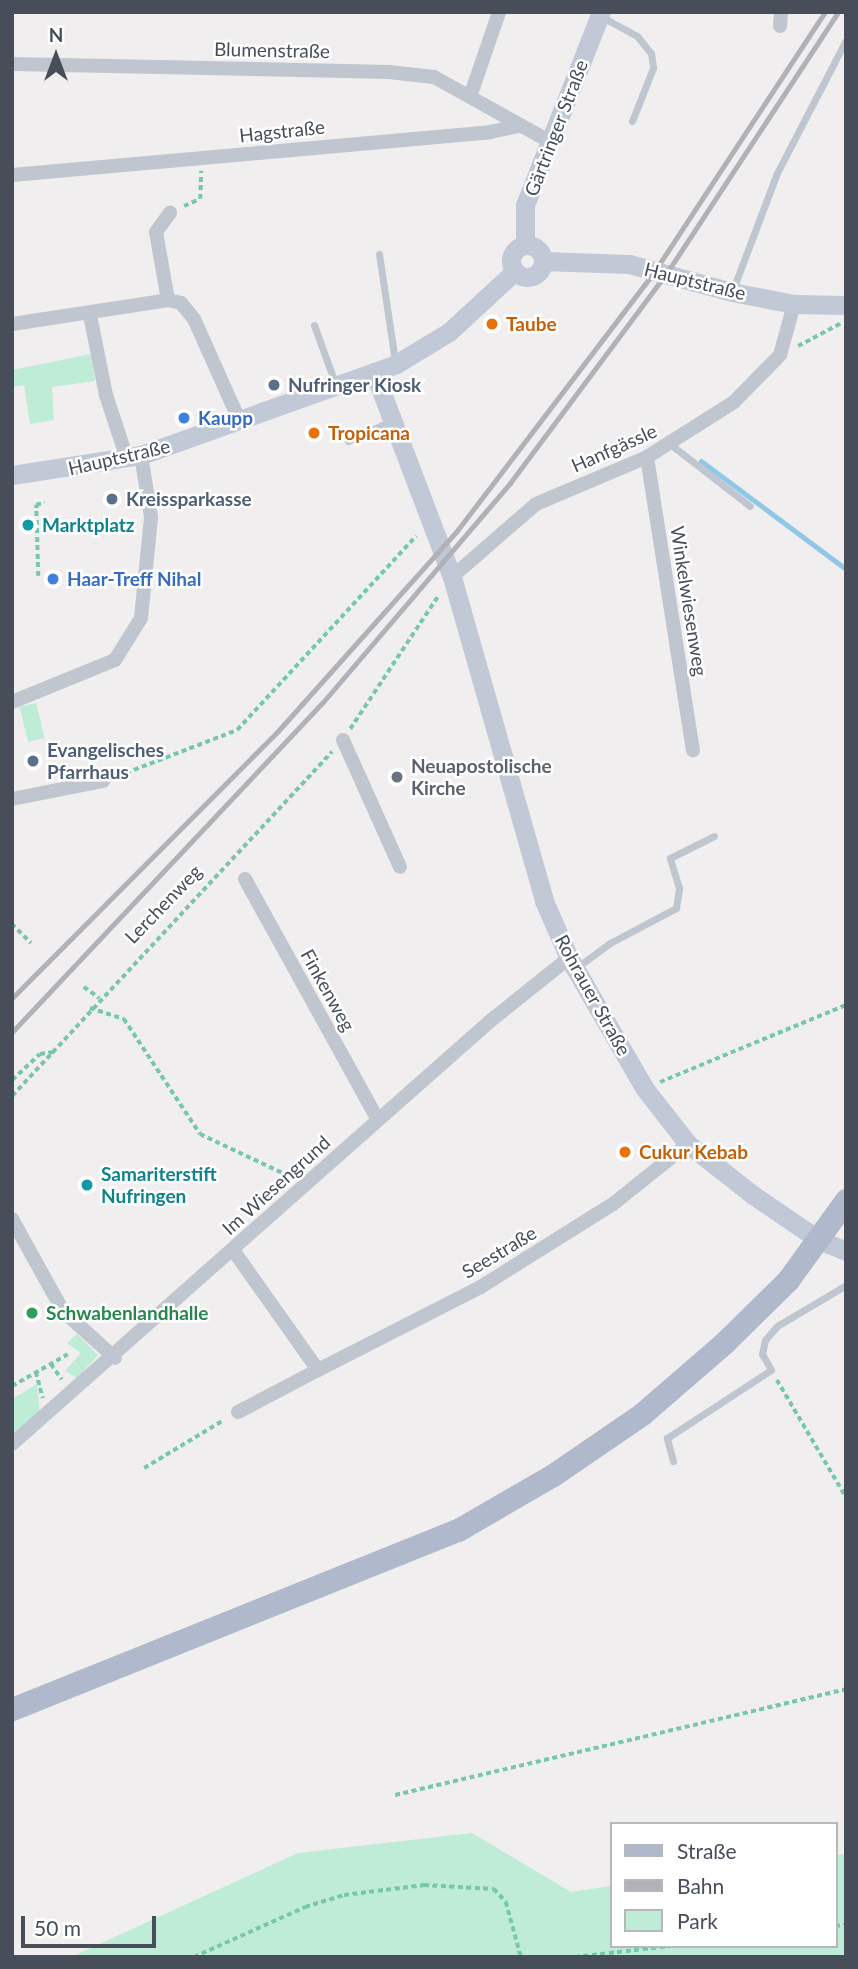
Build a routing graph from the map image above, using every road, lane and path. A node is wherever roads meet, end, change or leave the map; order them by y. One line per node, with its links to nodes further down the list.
1 (499, 12): 5 (street)
2 (600, 14): 6 (lane); 8 (street, Gärtringer Straße)
3 (846, 40): 16 (lane)
4 (12, 64): 5 (street, Blumenstraße)
5 (471, 94): 7 (street, Blumenstraße)
6 (632, 121)
7 (517, 126): 8 (street); 9 (street, Hagstraße)
8 (551, 142): 12 (street, Gärtringer Straße)
9 (202, 159): 10 (street, Hagstraße); 11 (path)
10 (12, 175)
11 (170, 213): 17 (street)
12 (525, 245): 14 (street); 15 (street)
13 (379, 254): 25 (lane)
14 (543, 261): 15 (street); 16 (street, Hauptstraße)
15 (515, 271): 25 (street, Hauptstraße)
16 (732, 292): 18 (street, Hauptstraße)
17 (168, 300): 20 (street); 29 (street)
18 (794, 304): 19 (street, Hauptstraße); 24 (street, Hanfgässle)
19 (846, 305)
20 (90, 315): 22 (street); 32 (street)
21 (846, 321): 24 (path)
22 (12, 324)
23 (314, 325): 27 (lane)
24 (780, 355): 31 (street, Hanfgässle)
25 (396, 364): 26 (street, Hauptstraße)
26 (374, 372): 27 (street, Hauptstraße); 28 (street, Rohrauer Straße)
27 (336, 386): 29 (street, Hauptstraße)
28 (392, 421): 30 (lane); 37 (street, Rohrauer Straße)
29 (240, 422): 32 (street, Hauptstraße)
30 (348, 441)
31 (670, 444): 33 (street, Hanfgässle); 36 (lane)
32 (134, 457): 34 (street, Hauptstraße); 40 (street)
33 (647, 457): 39 (street, Hanfgässle); 42 (street, Winkelwiesenweg)
34 (12, 475)
35 (45, 502): 38 (path)
36 (750, 506)
37 (430, 520): 39 (street, Rohrauer Straße); 43 (path)
38 (38, 576)
39 (446, 584): 41 (path, Lerchenweg); 50 (street, Rohrauer Straße)
40 (12, 702)
41 (343, 740): 46 (street); 52 (path, Lerchenweg)
42 (693, 750)
43 (103, 781): 44 (street)
44 (12, 799)
45 (714, 836): 50 (lane)
46 (400, 867)
47 (245, 879): 59 (street, Finkenweg)
48 (12, 924): 49 (path)
49 (31, 943)
50 (572, 963): 57 (street, Rohrauer Straße); 59 (street, Im Wiesengrund)
51 (84, 987): 52 (path)
52 (99, 998): 54 (path, Lerchenweg)
53 (846, 1005): 57 (path)
54 (90, 1008): 55 (path, Lerchenweg); 61 (path)
55 (56, 1051): 56 (path); 58 (path, Lerchenweg)
56 (12, 1080)
57 (645, 1089): 60 (street, Rohrauer Straße)
58 (12, 1096)
59 (378, 1119): 61 (street, Im Wiesengrund)
60 (688, 1144): 64 (street, Rohrauer Straße); 70 (street, Seestraße)
61 (306, 1184): 65 (street, Im Wiesengrund)
62 (846, 1200): 64 (main road)
63 (12, 1219): 69 (street)
64 (819, 1240): 66 (street, Rohrauer Straße); 81 (main road)
65 (233, 1250): 69 (street, Im Wiesengrund); 70 (street)
66 (846, 1251)
67 (846, 1285): 71 (lane)
68 (68, 1354): 72 (path)
69 (114, 1357): 75 (street, Im Wiesengrund)
70 (318, 1370): 74 (street, Seestraße)
71 (771, 1370): 77 (lane); 79 (path)
72 (36, 1373): 73 (path); 75 (path)
73 (12, 1387)
74 (238, 1412): 78 (path)
75 (47, 1415): 76 (street, Im Wiesengrund)
76 (12, 1444)
77 (673, 1461)
78 (144, 1468)
79 (846, 1497)
80 (846, 1689): 82 (path)
81 (12, 1709)
82 (395, 1795)
83 (653, 1948): 86 (path)
84 (194, 1957): 85 (path)
85 (521, 1957)
86 (575, 1957)

